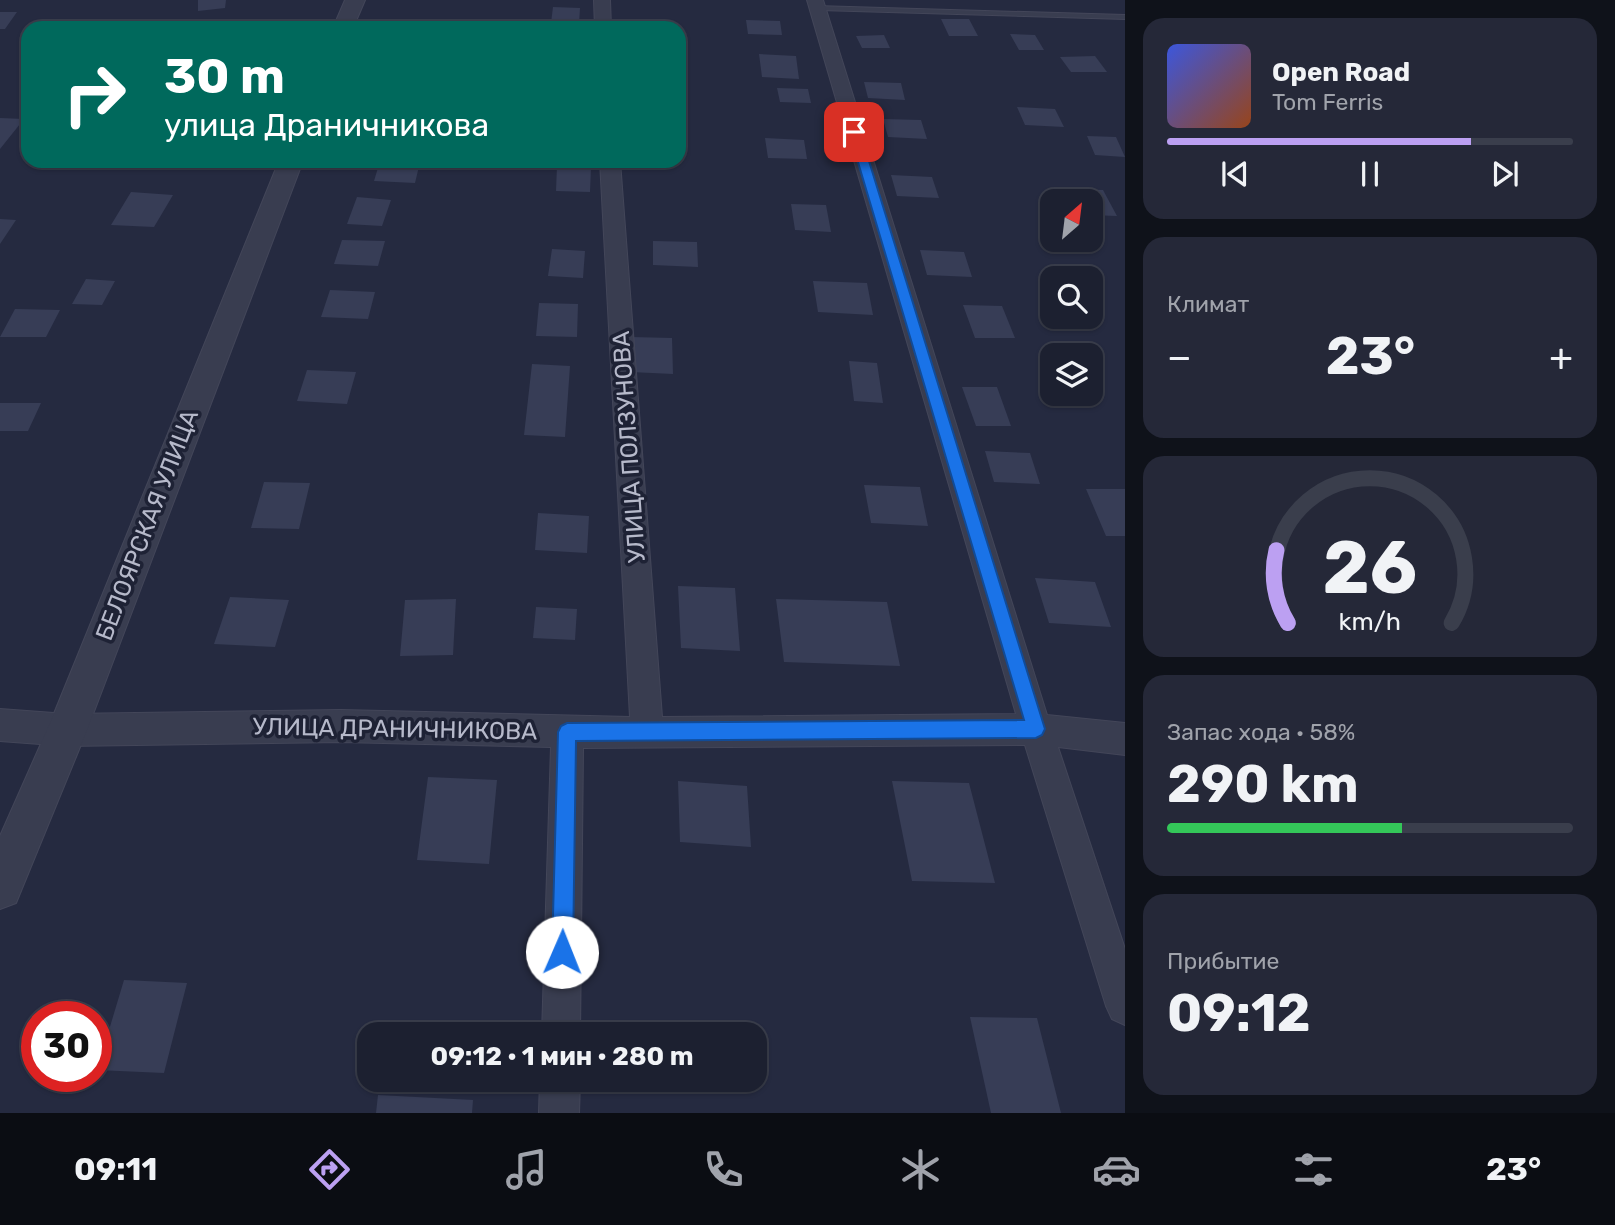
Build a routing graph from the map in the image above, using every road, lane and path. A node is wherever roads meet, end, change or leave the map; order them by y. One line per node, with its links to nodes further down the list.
1 (355, 0): 5 (street)
2 (602, 0): 6 (street)
3 (817, 4): 4 (lane); 10 (street)
4 (1125, 17)
5 (346, 21)
6 (603, 21)
7 (287, 168): 11 (street, БЕЛОЯРСКАЯ УЛИЦА)
8 (610, 168): 13 (street, УЛИЦА ПОЛЗУНОВА)
9 (0, 725): 11 (street, УЛИЦА ДРАНИЧНИКОВА)
10 (1036, 729): 13 (street, УЛИЦА ДРАНИЧНИКОВА); 14 (street, УЛИЦА ДРАНИЧНИКОВА); 16 (street)
11 (67, 730): 12 (street, УЛИЦА ДРАНИЧНИКОВА); 15 (street, БЕЛОЯРСКАЯ УЛИЦА)
12 (567, 732): 13 (street, УЛИЦА ДРАНИЧНИКОВА); 17 (street)
13 (647, 733)
14 (1125, 739)
15 (0, 887)
16 (1125, 1006)
17 (561, 1022)
18 (560, 1092): 19 (street)
19 (559, 1113)

